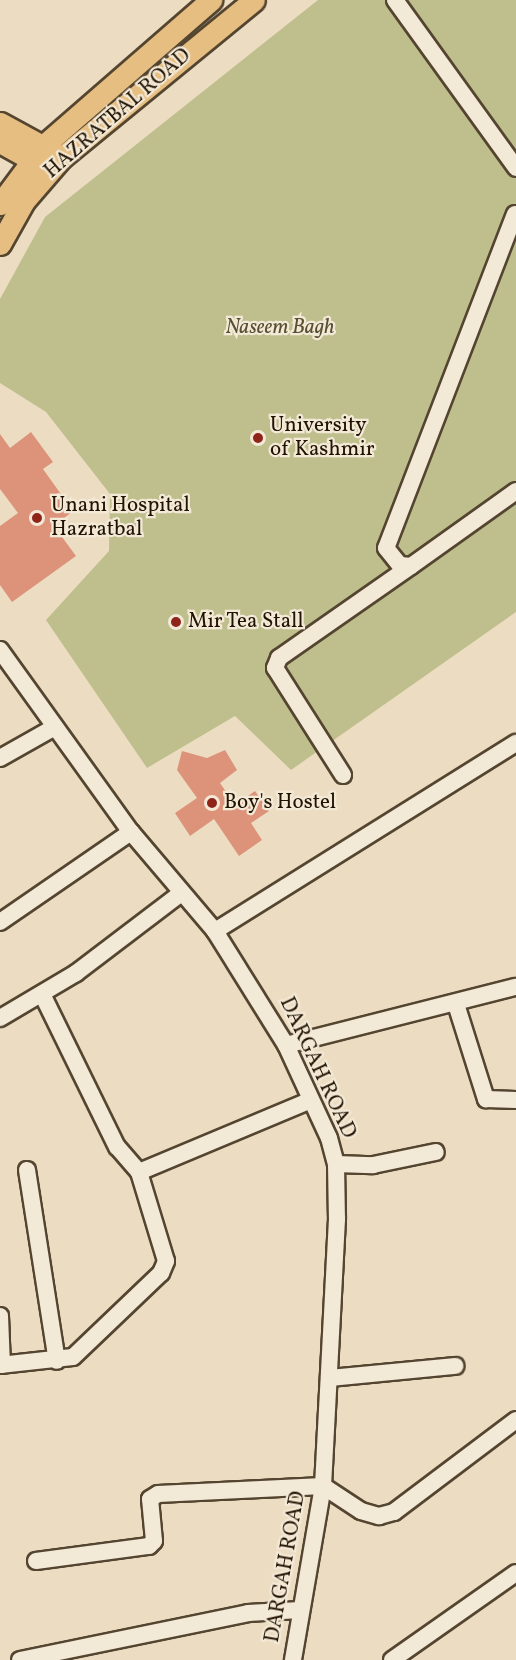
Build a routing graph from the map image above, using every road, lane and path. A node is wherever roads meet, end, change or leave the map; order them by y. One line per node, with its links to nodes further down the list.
1 (211, 0): 6 (main road, HAZRATBAL ROAD)
2 (254, 0): 6 (main road, HAZRATBAL ROAD)
3 (395, 0): 7 (street)
4 (0, 123): 6 (main road)
5 (0, 142): 6 (main road)
6 (46, 158): 8 (main road, HAZRATBAL ROAD); 10 (main road, HAZRATBAL ROAD)
7 (516, 168)
8 (0, 204)
9 (515, 214): 12 (street)
10 (0, 244)
11 (516, 491): 12 (street)
12 (411, 566): 17 (street)
13 (0, 650): 14 (street, DARGAH ROAD)
14 (55, 727): 16 (street); 18 (street, DARGAH ROAD)
15 (516, 743): 21 (street)
16 (0, 758)
17 (343, 775)
18 (131, 832): 19 (street, DARGAH ROAD); 20 (street)
19 (180, 894): 21 (street, DARGAH ROAD); 23 (street)
20 (0, 922)
21 (215, 931): 26 (street, DARGAH ROAD)
22 (516, 987): 24 (street)
23 (42, 994): 25 (street); 32 (street)
24 (456, 1004): 26 (street); 28 (street)
25 (0, 1018)
26 (286, 1045): 27 (street, DARGAH ROAD)
27 (311, 1100): 30 (street, DARGAH ROAD); 32 (street)
28 (516, 1100)
29 (436, 1152): 30 (street)
30 (336, 1164): 37 (street, DARGAH ROAD)
31 (27, 1170): 34 (street)
32 (139, 1172): 34 (street)
33 (0, 1316): 35 (street)
34 (57, 1361): 35 (street)
35 (1, 1365)
36 (455, 1366): 37 (street)
37 (330, 1378): 39 (street, DARGAH ROAD)
38 (516, 1420): 39 (street)
39 (323, 1485): 40 (street); 42 (street, DARGAH ROAD)
40 (36, 1561)
41 (516, 1573): 45 (street)
42 (300, 1610): 43 (street); 44 (street, DARGAH ROAD)
43 (20, 1660)
44 (293, 1660)
45 (392, 1660)

